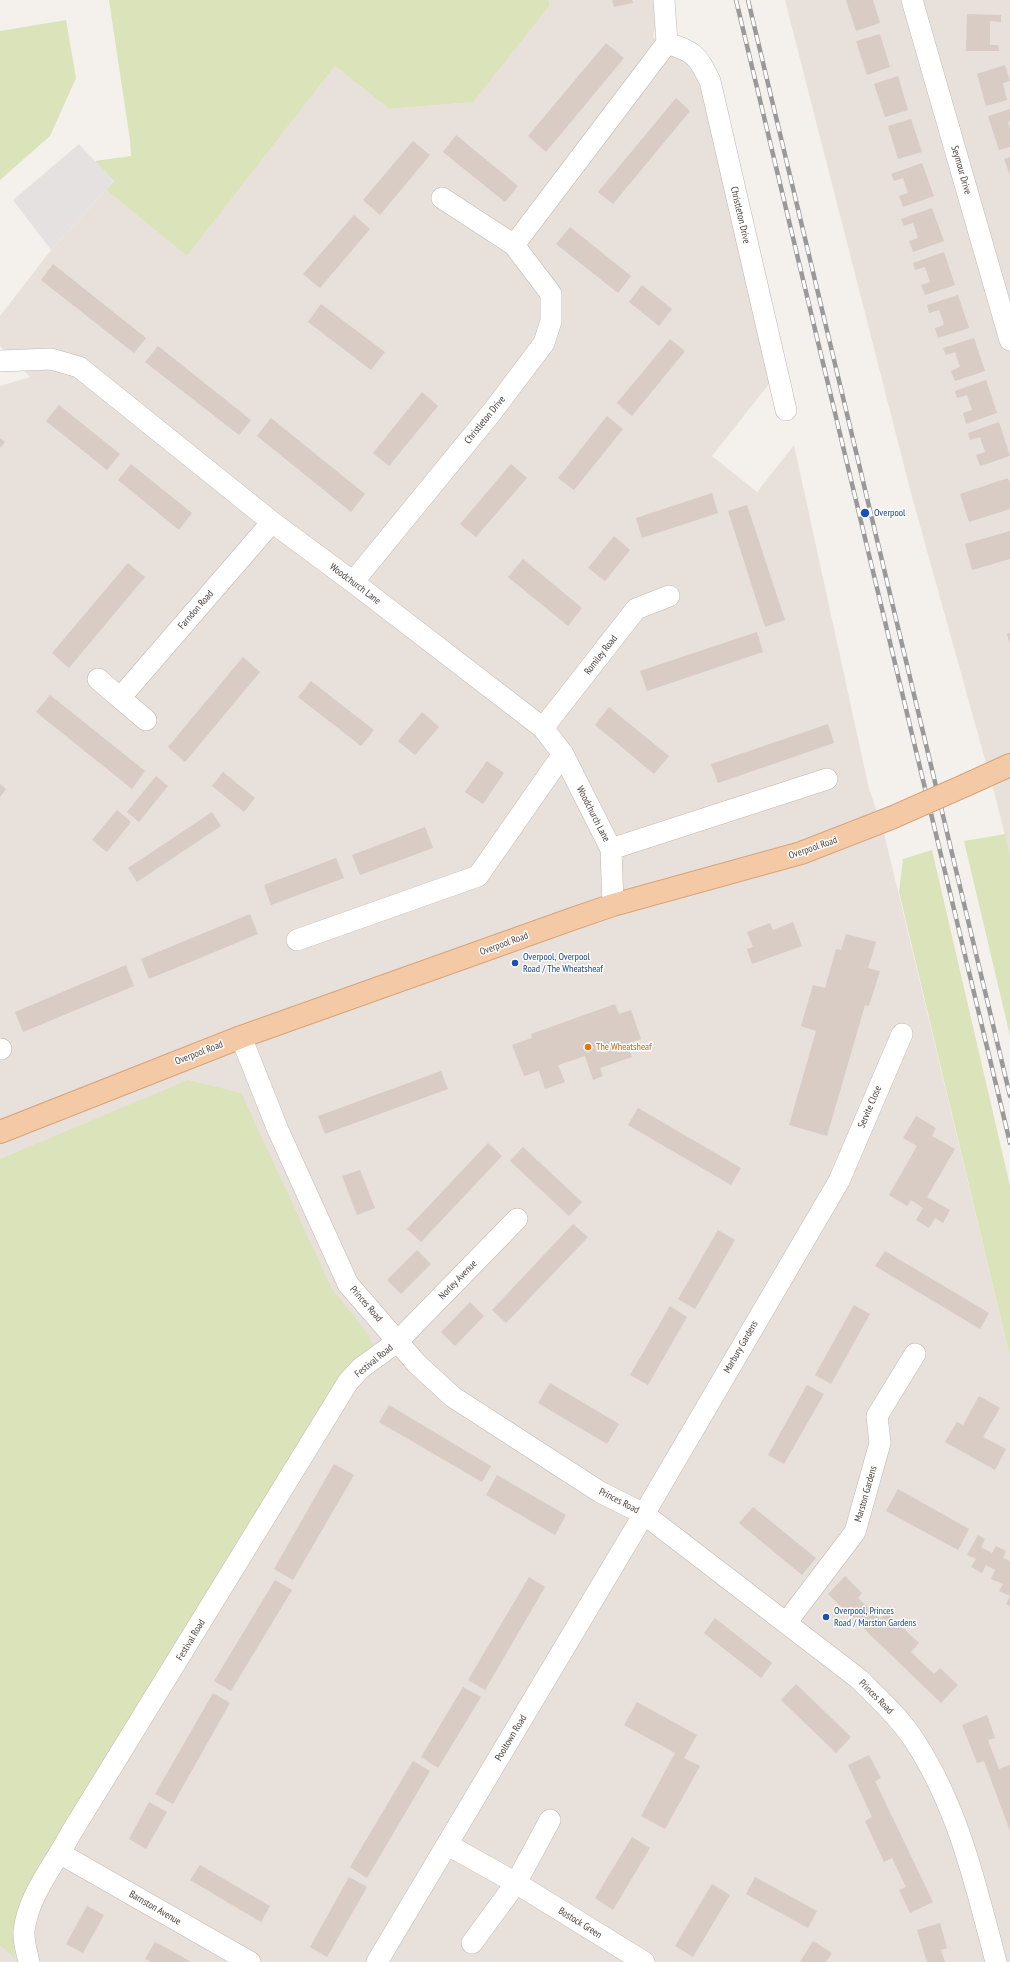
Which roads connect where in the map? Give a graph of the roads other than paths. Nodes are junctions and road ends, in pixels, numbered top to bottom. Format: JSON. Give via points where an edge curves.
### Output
{"nodes":[{"id":1,"x":664,"y":0,"type":"edge"},
{"id":2,"x":912,"y":0,"type":"edge"},
{"id":3,"x":667,"y":43,"type":"junction"},
{"id":4,"x":442,"y":198,"type":"dead end"},
{"id":5,"x":514,"y":246,"type":"junction"},
{"id":6,"x":1010,"y":340,"type":"edge"},
{"id":7,"x":0,"y":361,"type":"edge"},
{"id":8,"x":786,"y":410,"type":"dead end"},
{"id":9,"x":272,"y":522,"type":"junction"},
{"id":10,"x":353,"y":582,"type":"junction"},
{"id":11,"x":669,"y":596,"type":"dead end"},
{"id":12,"x":98,"y":679,"type":"dead end"},
{"id":13,"x":120,"y":698,"type":"junction"},
{"id":14,"x":146,"y":720,"type":"dead end"},
{"id":15,"x":543,"y":728,"type":"junction"},
{"id":16,"x":562,"y":754,"type":"junction"},
{"id":17,"x":1010,"y":765,"type":"edge"},
{"id":18,"x":827,"y":779,"type":"dead end"},
{"id":19,"x":611,"y":849,"type":"junction"},
{"id":20,"x":613,"y":905,"type":"junction"},
{"id":21,"x":298,"y":940,"type":"dead end"},
{"id":22,"x":902,"y":1034,"type":"dead end"},
{"id":23,"x":241,"y":1037,"type":"junction"},
{"id":24,"x":0,"y":1132,"type":"edge"},
{"id":25,"x":838,"y":1181,"type":"joint"},
{"id":26,"x":517,"y":1219,"type":"dead end"},
{"id":27,"x":398,"y":1341,"type":"junction"},
{"id":28,"x":915,"y":1354,"type":"dead end"},
{"id":29,"x":644,"y":1514,"type":"junction"},
{"id":30,"x":786,"y":1622,"type":"junction"},
{"id":31,"x":550,"y":1820,"type":"dead end"},
{"id":32,"x":448,"y":1845,"type":"junction"},
{"id":33,"x":60,"y":1854,"type":"junction"},
{"id":34,"x":516,"y":1883,"type":"junction"},
{"id":35,"x":472,"y":1943,"type":"dead end"},
{"id":36,"x":29,"y":1962,"type":"edge"},
{"id":37,"x":250,"y":1962,"type":"edge"},
{"id":38,"x":377,"y":1962,"type":"edge"},
{"id":39,"x":644,"y":1962,"type":"edge"},
{"id":40,"x":996,"y":1962,"type":"edge"}],
"edges":[{"from":1,"to":3,"type":"street"},
{"from":2,"to":6,"type":"street","name":"Seymour Drive"},
{"from":3,"to":5,"type":"street"},
{"from":3,"to":8,"type":"street","name":"Christleton Drive","via":[[691,51],[703,66],[710,81]]},
{"from":4,"to":5,"type":"street","name":"Christleton Drive"},
{"from":5,"to":10,"type":"street","name":"Christleton Drive","via":[[551,294],[552,321],[544,343],[492,412]]},
{"from":7,"to":9,"type":"street","name":"Woodchurch Lane","via":[[52,359],[79,367]]},
{"from":9,"to":10,"type":"street","name":"Woodchurch Lane"},
{"from":9,"to":13,"type":"street","name":"Farndon Road"},
{"from":10,"to":15,"type":"street","name":"Woodchurch Lane"},
{"from":11,"to":15,"type":"street","name":"Romiley Road","via":[[636,609]]},
{"from":12,"to":13,"type":"street"},
{"from":13,"to":14,"type":"street"},
{"from":15,"to":16,"type":"street","name":"Woodchurch Lane"},
{"from":16,"to":19,"type":"street","name":"Woodchurch Lane"},
{"from":16,"to":21,"type":"street","via":[[478,876]]},
{"from":17,"to":20,"type":"main road","name":"Overpool Road","bridge":true,"via":[[891,818],[801,853]]},
{"from":18,"to":19,"type":"street"},
{"from":19,"to":20,"type":"street","name":"Woodchurch Lane"},
{"from":20,"to":23,"type":"main road","name":"Overpool Road"},
{"from":22,"to":25,"type":"street","name":"Servite Close"},
{"from":23,"to":24,"type":"main road","name":"Overpool Road"},
{"from":23,"to":27,"type":"street","name":"Princes Road","via":[[278,1130],[348,1284]]},
{"from":25,"to":29,"type":"street","name":"Marbury Gardens"},
{"from":26,"to":27,"type":"street","name":"Norley Avenue"},
{"from":27,"to":29,"type":"street","name":"Princes Road","via":[[417,1364],[453,1397],[600,1492]]},
{"from":27,"to":33,"type":"street","name":"Festival Road","via":[[361,1368],[348,1382]]},
{"from":28,"to":30,"type":"street","name":"Marston Gardens","via":[[877,1416],[880,1443],[855,1532]]},
{"from":29,"to":30,"type":"street","name":"Princes Road"},
{"from":29,"to":32,"type":"street","name":"Pooltown Road"},
{"from":30,"to":40,"type":"street","name":"Princes Road","via":[[859,1679],[891,1711],[916,1742],[944,1790],[963,1840]]},
{"from":31,"to":34,"type":"street"},
{"from":32,"to":34,"type":"street","name":"Bostock Green"},
{"from":32,"to":38,"type":"street","name":"Pooltown Road"},
{"from":33,"to":36,"type":"street","name":"Festival Road","via":[[33,1898],[24,1932]]},
{"from":33,"to":37,"type":"street","name":"Barnston Avenue"},
{"from":34,"to":35,"type":"street"},
{"from":34,"to":39,"type":"street","name":"Bostock Green"}]}
